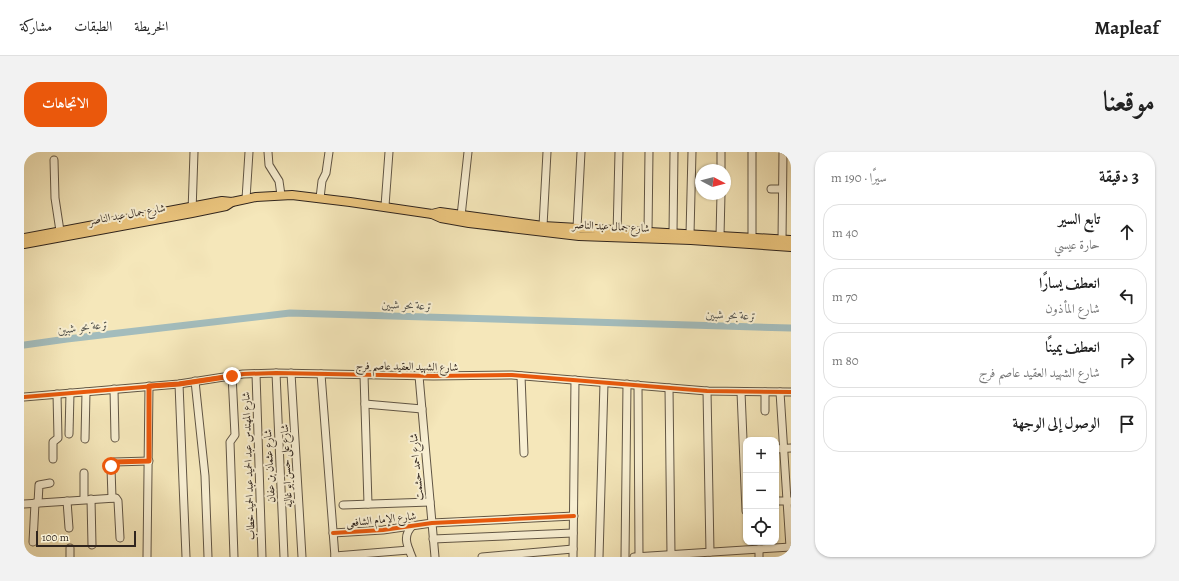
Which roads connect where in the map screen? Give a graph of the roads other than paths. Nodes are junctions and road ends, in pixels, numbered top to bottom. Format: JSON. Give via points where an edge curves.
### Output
{"nodes":[{"id":1,"x":194,"y":152,"type":"edge"},
{"id":2,"x":249,"y":152,"type":"edge"},
{"id":3,"x":268,"y":152,"type":"edge"},
{"id":4,"x":329,"y":152,"type":"edge"},
{"id":5,"x":390,"y":152,"type":"edge"},
{"id":6,"x":468,"y":152,"type":"edge"},
{"id":7,"x":547,"y":152,"type":"edge"},
{"id":8,"x":580,"y":152,"type":"edge"},
{"id":9,"x":619,"y":152,"type":"edge"},
{"id":10,"x":649,"y":152,"type":"edge"},
{"id":11,"x":674,"y":152,"type":"edge"},
{"id":12,"x":692,"y":152,"type":"edge"},
{"id":13,"x":721,"y":152,"type":"edge"},
{"id":14,"x":752,"y":152,"type":"edge"},
{"id":15,"x":783,"y":152,"type":"edge"},
{"id":16,"x":54,"y":160,"type":"dead end"},
{"id":17,"x":721,"y":164,"type":"edge"},
{"id":18,"x":771,"y":189,"type":"dead end"},
{"id":19,"x":782,"y":189,"type":"junction"},
{"id":20,"x":281,"y":195,"type":"junction"},
{"id":21,"x":320,"y":198,"type":"junction"},
{"id":22,"x":246,"y":199,"type":"junction"},
{"id":23,"x":721,"y":200,"type":"edge"},
{"id":24,"x":385,"y":206,"type":"junction"},
{"id":25,"x":192,"y":210,"type":"junction"},
{"id":26,"x":432,"y":214,"type":"junction"},
{"id":27,"x":461,"y":216,"type":"junction"},
{"id":28,"x":543,"y":226,"type":"junction"},
{"id":29,"x":577,"y":228,"type":"junction"},
{"id":30,"x":60,"y":231,"type":"junction"},
{"id":31,"x":648,"y":232,"type":"junction"},
{"id":32,"x":672,"y":233,"type":"junction"},
{"id":33,"x":617,"y":234,"type":"junction"},
{"id":34,"x":690,"y":234,"type":"junction"},
{"id":35,"x":720,"y":236,"type":"junction"},
{"id":36,"x":24,"y":238,"type":"edge"},
{"id":37,"x":752,"y":238,"type":"junction"},
{"id":38,"x":782,"y":240,"type":"junction"},
{"id":39,"x":791,"y":240,"type":"edge"},
{"id":40,"x":24,"y":244,"type":"edge"},
{"id":41,"x":791,"y":247,"type":"edge"},
{"id":42,"x":276,"y":373,"type":"junction"},
{"id":43,"x":291,"y":373,"type":"junction"},
{"id":44,"x":256,"y":374,"type":"junction"},
{"id":45,"x":321,"y":374,"type":"junction"},
{"id":46,"x":364,"y":375,"type":"junction"},
{"id":47,"x":232,"y":376,"type":"junction"},
{"id":48,"x":419,"y":376,"type":"junction"},
{"id":49,"x":521,"y":376,"type":"junction"},
{"id":50,"x":575,"y":380,"type":"junction"},
{"id":51,"x":195,"y":381,"type":"junction"},
{"id":52,"x":604,"y":383,"type":"junction"},
{"id":53,"x":179,"y":384,"type":"junction"},
{"id":54,"x":627,"y":384,"type":"junction"},
{"id":55,"x":638,"y":385,"type":"junction"},
{"id":56,"x":149,"y":386,"type":"junction"},
{"id":57,"x":669,"y":388,"type":"junction"},
{"id":58,"x":114,"y":389,"type":"junction"},
{"id":59,"x":707,"y":391,"type":"junction"},
{"id":60,"x":86,"y":392,"type":"junction"},
{"id":61,"x":741,"y":392,"type":"junction"},
{"id":62,"x":765,"y":392,"type":"junction"},
{"id":63,"x":780,"y":392,"type":"junction"},
{"id":64,"x":791,"y":392,"type":"edge"},
{"id":65,"x":70,"y":393,"type":"junction"},
{"id":66,"x":57,"y":394,"type":"junction"},
{"id":67,"x":24,"y":397,"type":"edge"},
{"id":68,"x":365,"y":404,"type":"junction"},
{"id":69,"x":422,"y":409,"type":"junction"},
{"id":70,"x":765,"y":411,"type":"dead end"},
{"id":71,"x":69,"y":434,"type":"dead end"},
{"id":72,"x":115,"y":438,"type":"dead end"},
{"id":73,"x":85,"y":439,"type":"dead end"},
{"id":74,"x":784,"y":449,"type":"edge"},
{"id":75,"x":524,"y":453,"type":"dead end"},
{"id":76,"x":53,"y":458,"type":"dead end"},
{"id":77,"x":149,"y":461,"type":"junction"},
{"id":78,"x":84,"y":473,"type":"dead end"},
{"id":79,"x":50,"y":483,"type":"dead end"},
{"id":80,"x":112,"y":498,"type":"junction"},
{"id":81,"x":88,"y":499,"type":"junction"},
{"id":82,"x":67,"y":501,"type":"junction"},
{"id":83,"x":789,"y":501,"type":"edge"},
{"id":84,"x":430,"y":502,"type":"junction"},
{"id":85,"x":36,"y":503,"type":"junction"},
{"id":86,"x":24,"y":504,"type":"edge"},
{"id":87,"x":368,"y":504,"type":"junction"},
{"id":88,"x":343,"y":505,"type":"dead end"},
{"id":89,"x":746,"y":509,"type":"edge"},
{"id":90,"x":574,"y":516,"type":"junction"},
{"id":91,"x":432,"y":522,"type":"junction"},
{"id":92,"x":413,"y":526,"type":"junction"},
{"id":93,"x":69,"y":528,"type":"dead end"},
{"id":94,"x":333,"y":533,"type":"junction"},
{"id":95,"x":574,"y":533,"type":"junction"},
{"id":96,"x":120,"y":538,"type":"dead end"},
{"id":97,"x":433,"y":540,"type":"junction"},
{"id":98,"x":33,"y":542,"type":"dead end"},
{"id":99,"x":92,"y":545,"type":"dead end"},
{"id":100,"x":748,"y":546,"type":"edge"},
{"id":101,"x":790,"y":547,"type":"edge"},
{"id":102,"x":70,"y":548,"type":"dead end"},
{"id":103,"x":573,"y":549,"type":"junction"},
{"id":104,"x":759,"y":549,"type":"junction"},
{"id":105,"x":710,"y":552,"type":"junction"},
{"id":106,"x":410,"y":554,"type":"edge"},
{"id":107,"x":671,"y":554,"type":"junction"},
{"id":108,"x":724,"y":554,"type":"edge"},
{"id":109,"x":70,"y":557,"type":"edge"},
{"id":110,"x":147,"y":557,"type":"edge"},
{"id":111,"x":186,"y":557,"type":"edge"},
{"id":112,"x":208,"y":557,"type":"edge"},
{"id":113,"x":234,"y":557,"type":"edge"},
{"id":114,"x":262,"y":557,"type":"edge"},
{"id":115,"x":284,"y":557,"type":"edge"},
{"id":116,"x":302,"y":557,"type":"edge"},
{"id":117,"x":335,"y":557,"type":"edge"},
{"id":118,"x":435,"y":557,"type":"edge"},
{"id":119,"x":482,"y":557,"type":"edge"},
{"id":120,"x":573,"y":557,"type":"edge"},
{"id":121,"x":599,"y":557,"type":"edge"},
{"id":122,"x":625,"y":557,"type":"edge"},
{"id":123,"x":637,"y":557,"type":"edge"},
{"id":124,"x":759,"y":557,"type":"edge"}],
"edges":[{"from":1,"to":25,"type":"street"},
{"from":2,"to":22,"type":"street"},
{"from":3,"to":20,"type":"street","via":[[269,165],[279,181]]},
{"from":4,"to":21,"type":"street"},
{"from":5,"to":24,"type":"street"},
{"from":6,"to":27,"type":"street"},
{"from":7,"to":28,"type":"street"},
{"from":8,"to":29,"type":"street"},
{"from":9,"to":33,"type":"street"},
{"from":10,"to":31,"type":"street"},
{"from":11,"to":32,"type":"street"},
{"from":12,"to":34,"type":"street"},
{"from":13,"to":17,"type":"street"},
{"from":14,"to":37,"type":"street"},
{"from":15,"to":19,"type":"street"},
{"from":16,"to":30,"type":"street","via":[[55,198]]},
{"from":18,"to":19,"type":"street"},
{"from":19,"to":38,"type":"street"},
{"from":20,"to":21,"type":"main road","name":"شارع جمال عبد الناصر"},
{"from":20,"to":22,"type":"main road","name":"شارع جمال عبد الناصر"},
{"from":21,"to":24,"type":"main road","name":"شارع جمال عبد الناصر"},
{"from":22,"to":25,"type":"main road","name":"شارع جمال عبد الناصر","via":[[225,201]]},
{"from":23,"to":35,"type":"street"},
{"from":24,"to":26,"type":"main road","name":"شارع جمال عبد الناصر"},
{"from":25,"to":30,"type":"main road","name":"شارع جمال عبد الناصر"},
{"from":25,"to":40,"type":"main road","name":"شارع جمال عبد الناصر"},
{"from":26,"to":27,"type":"main road","name":"شارع جمال عبد الناصر","via":[[440,212]]},
{"from":26,"to":33,"type":"main road","name":"شارع جمال عبد الناصر","via":[[441,218],[502,228],[579,236]]},
{"from":27,"to":28,"type":"main road","name":"شارع جمال عبد الناصر"},
{"from":28,"to":29,"type":"main road","name":"شارع جمال عبد الناصر"},
{"from":29,"to":33,"type":"main road","name":"شارع جمال عبد الناصر"},
{"from":30,"to":36,"type":"main road","name":"شارع جمال عبد الناصر"},
{"from":31,"to":32,"type":"main road","name":"شارع جمال عبد الناصر"},
{"from":31,"to":33,"type":"main road","name":"شارع جمال عبد الناصر"},
{"from":32,"to":34,"type":"main road","name":"شارع جمال عبد الناصر"},
{"from":33,"to":41,"type":"main road","name":"شارع جمال عبد الناصر"},
{"from":34,"to":35,"type":"main road","name":"شارع جمال عبد الناصر"},
{"from":35,"to":37,"type":"main road","name":"شارع جمال عبد الناصر"},
{"from":37,"to":38,"type":"main road","name":"شارع جمال عبد الناصر"},
{"from":38,"to":39,"type":"main road","name":"شارع جمال عبد الناصر"},
{"from":42,"to":43,"type":"street","name":"شارع الشهيد العقيد عاصم فرج"},
{"from":42,"to":44,"type":"street","name":"شارع الشهيد العقيد عاصم فرج"},
{"from":42,"to":115,"type":"street","name":"شارع عثمان بن عفان"},
{"from":43,"to":45,"type":"street","name":"شارع الشهيد العقيد عاصم فرج"},
{"from":43,"to":116,"type":"street","name":"شارع على حسن ابو غاليه"},
{"from":44,"to":47,"type":"street","name":"شارع الشهيد العقيد عاصم فرج"},
{"from":44,"to":114,"type":"street","name":"شارع المهندس عبد الحميد عبد الحميد خطاب"},
{"from":45,"to":46,"type":"street","name":"شارع الشهيد العقيد عاصم فرج"},
{"from":45,"to":94,"type":"street"},
{"from":46,"to":48,"type":"street","name":"شارع الشهيد العقيد عاصم فرج"},
{"from":46,"to":68,"type":"street"},
{"from":47,"to":51,"type":"street","name":"شارع الشهيد العقيد عاصم فرج"},
{"from":47,"to":113,"type":"street","via":[[235,435],[230,442]]},
{"from":48,"to":49,"type":"street","name":"شارع الشهيد العقيد عاصم فرج"},
{"from":48,"to":69,"type":"street","name":"شارع احمد حشمت"},
{"from":49,"to":50,"type":"street","name":"شارع الشهيد العقيد عاصم فرج"},
{"from":49,"to":75,"type":"street"},
{"from":50,"to":52,"type":"street","name":"شارع الشهيد العقيد عاصم فرج"},
{"from":50,"to":90,"type":"street"},
{"from":51,"to":53,"type":"street","name":"شارع الشهيد العقيد عاصم فرج"},
{"from":51,"to":112,"type":"street","via":[[205,476]]},
{"from":52,"to":54,"type":"street","name":"شارع الشهيد العقيد عاصم فرج"},
{"from":52,"to":121,"type":"street"},
{"from":53,"to":56,"type":"street","name":"شارع الشهيد العقيد عاصم فرج"},
{"from":53,"to":111,"type":"street"},
{"from":54,"to":55,"type":"street","name":"شارع الشهيد العقيد عاصم فرج"},
{"from":54,"to":122,"type":"street"},
{"from":55,"to":57,"type":"street","name":"شارع الشهيد العقيد عاصم فرج"},
{"from":55,"to":123,"type":"street"},
{"from":56,"to":58,"type":"street","name":"شارع الشهيد العقيد عاصم فرج"},
{"from":56,"to":77,"type":"street"},
{"from":57,"to":59,"type":"street","name":"شارع الشهيد العقيد عاصم فرج"},
{"from":57,"to":107,"type":"street"},
{"from":58,"to":60,"type":"street","name":"شارع الشهيد العقيد عاصم فرج"},
{"from":58,"to":72,"type":"street"},
{"from":59,"to":61,"type":"street","name":"شارع الشهيد العقيد عاصم فرج"},
{"from":59,"to":105,"type":"street"},
{"from":60,"to":65,"type":"street","name":"شارع الشهيد العقيد عاصم فرج"},
{"from":60,"to":73,"type":"street"},
{"from":61,"to":62,"type":"street","name":"شارع الشهيد العقيد عاصم فرج"},
{"from":61,"to":89,"type":"street"},
{"from":62,"to":63,"type":"street","name":"شارع الشهيد العقيد عاصم فرج"},
{"from":62,"to":70,"type":"street"},
{"from":63,"to":64,"type":"street","name":"شارع الشهيد العقيد عاصم فرج"},
{"from":63,"to":74,"type":"street"},
{"from":65,"to":66,"type":"street","name":"شارع الشهيد العقيد عاصم فرج"},
{"from":65,"to":71,"type":"street"},
{"from":66,"to":67,"type":"street","name":"شارع الشهيد العقيد عاصم فرج"},
{"from":66,"to":76,"type":"street","via":[[58,438],[53,442]]},
{"from":68,"to":69,"type":"street"},
{"from":68,"to":87,"type":"street"},
{"from":69,"to":84,"type":"street","name":"شارع احمد حشمت"},
{"from":74,"to":83,"type":"street"},
{"from":77,"to":80,"type":"street","via":[[113,463]]},
{"from":77,"to":110,"type":"street"},
{"from":78,"to":81,"type":"street"},
{"from":79,"to":85,"type":"street","via":[[39,485]]},
{"from":80,"to":81,"type":"street"},
{"from":80,"to":96,"type":"street","via":[[118,499]]},
{"from":81,"to":82,"type":"street"},
{"from":81,"to":99,"type":"street"},
{"from":82,"to":85,"type":"street"},
{"from":82,"to":93,"type":"street"},
{"from":83,"to":101,"type":"street"},
{"from":84,"to":87,"type":"street"},
{"from":84,"to":91,"type":"street","name":"شارع احمد حشمت"},
{"from":85,"to":86,"type":"street"},
{"from":85,"to":98,"type":"street"},
{"from":87,"to":88,"type":"street"},
{"from":90,"to":91,"type":"street","name":"شارع الإمام الشافعى"},
{"from":90,"to":95,"type":"street"},
{"from":91,"to":92,"type":"street","name":"شارع الإمام الشافعى"},
{"from":91,"to":97,"type":"street","name":"شارع احمد حشمت"},
{"from":92,"to":94,"type":"street","name":"شارع الإمام الشافعى"},
{"from":92,"to":106,"type":"street","via":[[406,537]]},
{"from":94,"to":117,"type":"street"},
{"from":95,"to":97,"type":"street"},
{"from":95,"to":103,"type":"street"},
{"from":97,"to":118,"type":"street","name":"شارع احمد حشمت"},
{"from":100,"to":104,"type":"street"},
{"from":100,"to":108,"type":"street"},
{"from":101,"to":104,"type":"street"},
{"from":102,"to":109,"type":"street"},
{"from":103,"to":119,"type":"street"},
{"from":103,"to":120,"type":"street"},
{"from":104,"to":124,"type":"street"},
{"from":105,"to":107,"type":"street"},
{"from":105,"to":108,"type":"street"},
{"from":106,"to":117,"type":"street"},
{"from":107,"to":123,"type":"street"}]}
